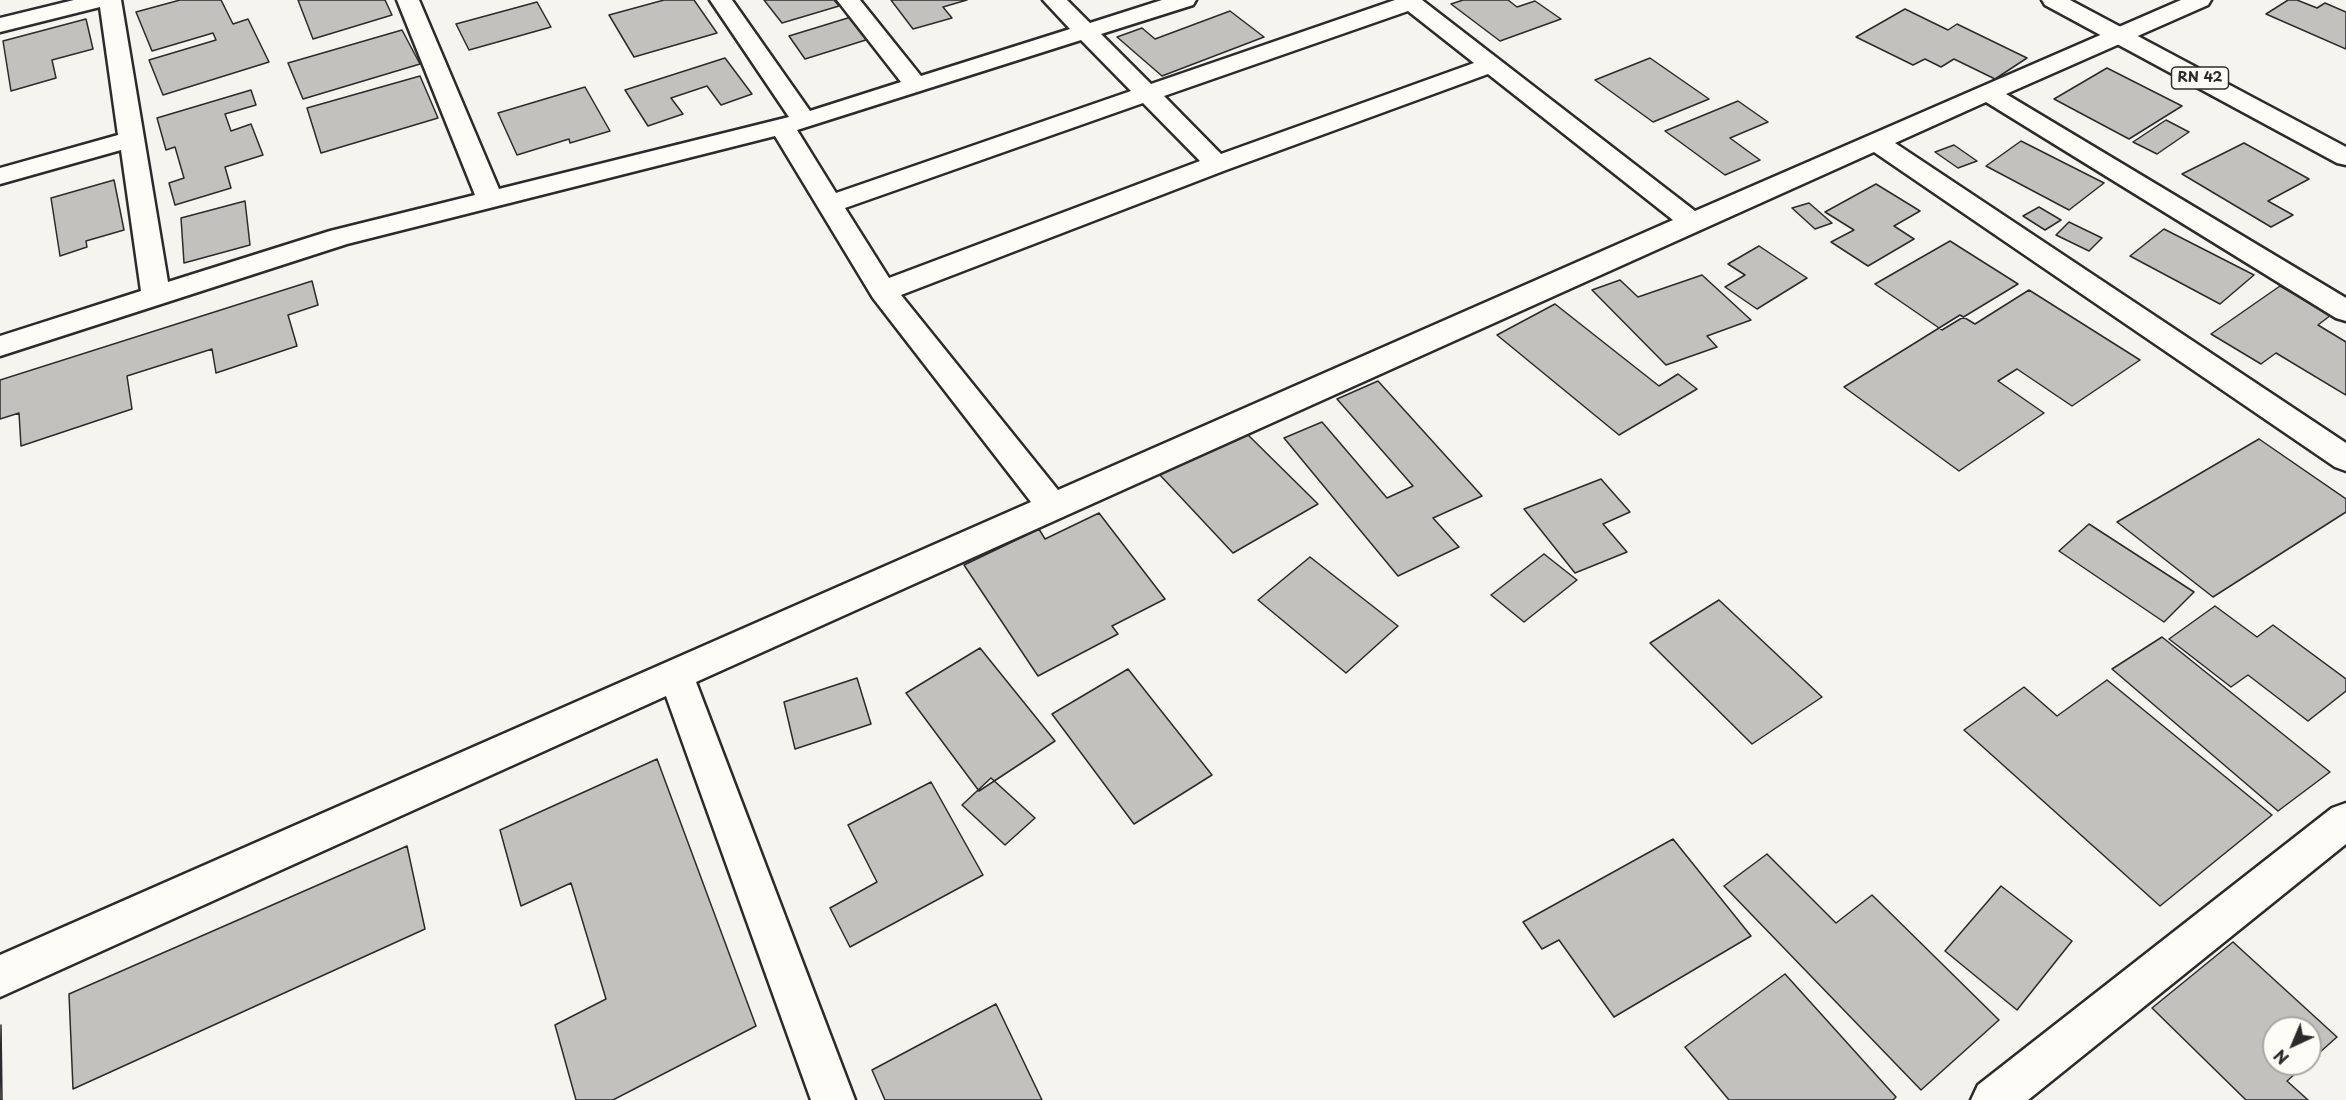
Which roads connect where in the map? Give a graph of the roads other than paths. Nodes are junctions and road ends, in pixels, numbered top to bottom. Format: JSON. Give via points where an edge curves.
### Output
{"nodes":[{"id":1,"x":100,"y":0,"type":"edge"},
{"id":2,"x":110,"y":0,"type":"edge"},
{"id":3,"x":408,"y":0,"type":"edge"},
{"id":4,"x":721,"y":0,"type":"edge"},
{"id":5,"x":848,"y":0,"type":"edge"},
{"id":6,"x":1054,"y":0,"type":"edge"},
{"id":7,"x":1185,"y":0,"type":"edge"},
{"id":8,"x":2053,"y":0,"type":"edge"},
{"id":9,"x":2200,"y":0,"type":"edge"},
{"id":10,"x":1409,"y":1,"type":"edge"},
{"id":11,"x":0,"y":25,"type":"edge"},
{"id":12,"x":1085,"y":32,"type":"junction"},
{"id":13,"x":2118,"y":35,"type":"junction"},
{"id":14,"x":1491,"y":65,"type":"junction"},
{"id":15,"x":916,"y":86,"type":"junction"},
{"id":16,"x":1146,"y":93,"type":"junction"},
{"id":17,"x":1988,"y":93,"type":"junction"},
{"id":18,"x":793,"y":124,"type":"junction"},
{"id":19,"x":132,"y":139,"type":"junction"},
{"id":20,"x":1876,"y":142,"type":"junction"},
{"id":21,"x":2344,"y":154,"type":"edge"},
{"id":22,"x":1217,"y":164,"type":"junction"},
{"id":23,"x":0,"y":176,"type":"edge"},
{"id":24,"x":490,"y":200,"type":"junction"},
{"id":25,"x":830,"y":204,"type":"junction"},
{"id":26,"x":1692,"y":222,"type":"junction"},
{"id":27,"x":883,"y":291,"type":"junction"},
{"id":28,"x":156,"y":296,"type":"junction"},
{"id":29,"x":2346,"y":311,"type":"edge"},
{"id":30,"x":0,"y":346,"type":"edge"},
{"id":31,"x":2346,"y":459,"type":"edge"},
{"id":32,"x":1053,"y":507,"type":"junction"},
{"id":33,"x":676,"y":675,"type":"junction"},
{"id":34,"x":2346,"y":821,"type":"edge"},
{"id":35,"x":0,"y":976,"type":"edge"},
{"id":36,"x":833,"y":1100,"type":"edge"},
{"id":37,"x":1993,"y":1100,"type":"edge"}],
"edges":[{"from":1,"to":11,"type":"street"},
{"from":2,"to":19,"type":"street"},
{"from":3,"to":24,"type":"street"},
{"from":4,"to":18,"type":"street"},
{"from":5,"to":15,"type":"street"},
{"from":6,"to":12,"type":"street"},
{"from":7,"to":12,"type":"street"},
{"from":8,"to":13,"type":"street","number":"RN 42"},
{"from":9,"to":13,"type":"street"},
{"from":10,"to":14,"type":"street"},
{"from":10,"to":16,"type":"street"},
{"from":12,"to":15,"type":"street"},
{"from":12,"to":16,"type":"street"},
{"from":13,"to":17,"type":"street"},
{"from":13,"to":21,"type":"street","number":"RN 42"},
{"from":14,"to":22,"type":"street"},
{"from":14,"to":26,"type":"street"},
{"from":15,"to":18,"type":"street"},
{"from":16,"to":22,"type":"street"},
{"from":16,"to":25,"type":"street"},
{"from":17,"to":20,"type":"street"},
{"from":17,"to":29,"type":"street"},
{"from":18,"to":24,"type":"street"},
{"from":18,"to":25,"type":"street"},
{"from":19,"to":23,"type":"street"},
{"from":19,"to":28,"type":"street"},
{"from":20,"to":26,"type":"street"},
{"from":20,"to":31,"type":"street"},
{"from":22,"to":27,"type":"street"},
{"from":24,"to":28,"type":"street","via":[[340,237]]},
{"from":25,"to":27,"type":"street"},
{"from":26,"to":32,"type":"street"},
{"from":27,"to":32,"type":"street"},
{"from":28,"to":30,"type":"street"},
{"from":32,"to":33,"type":"street"},
{"from":33,"to":35,"type":"street"},
{"from":33,"to":36,"type":"street"},
{"from":34,"to":37,"type":"street"}]}
